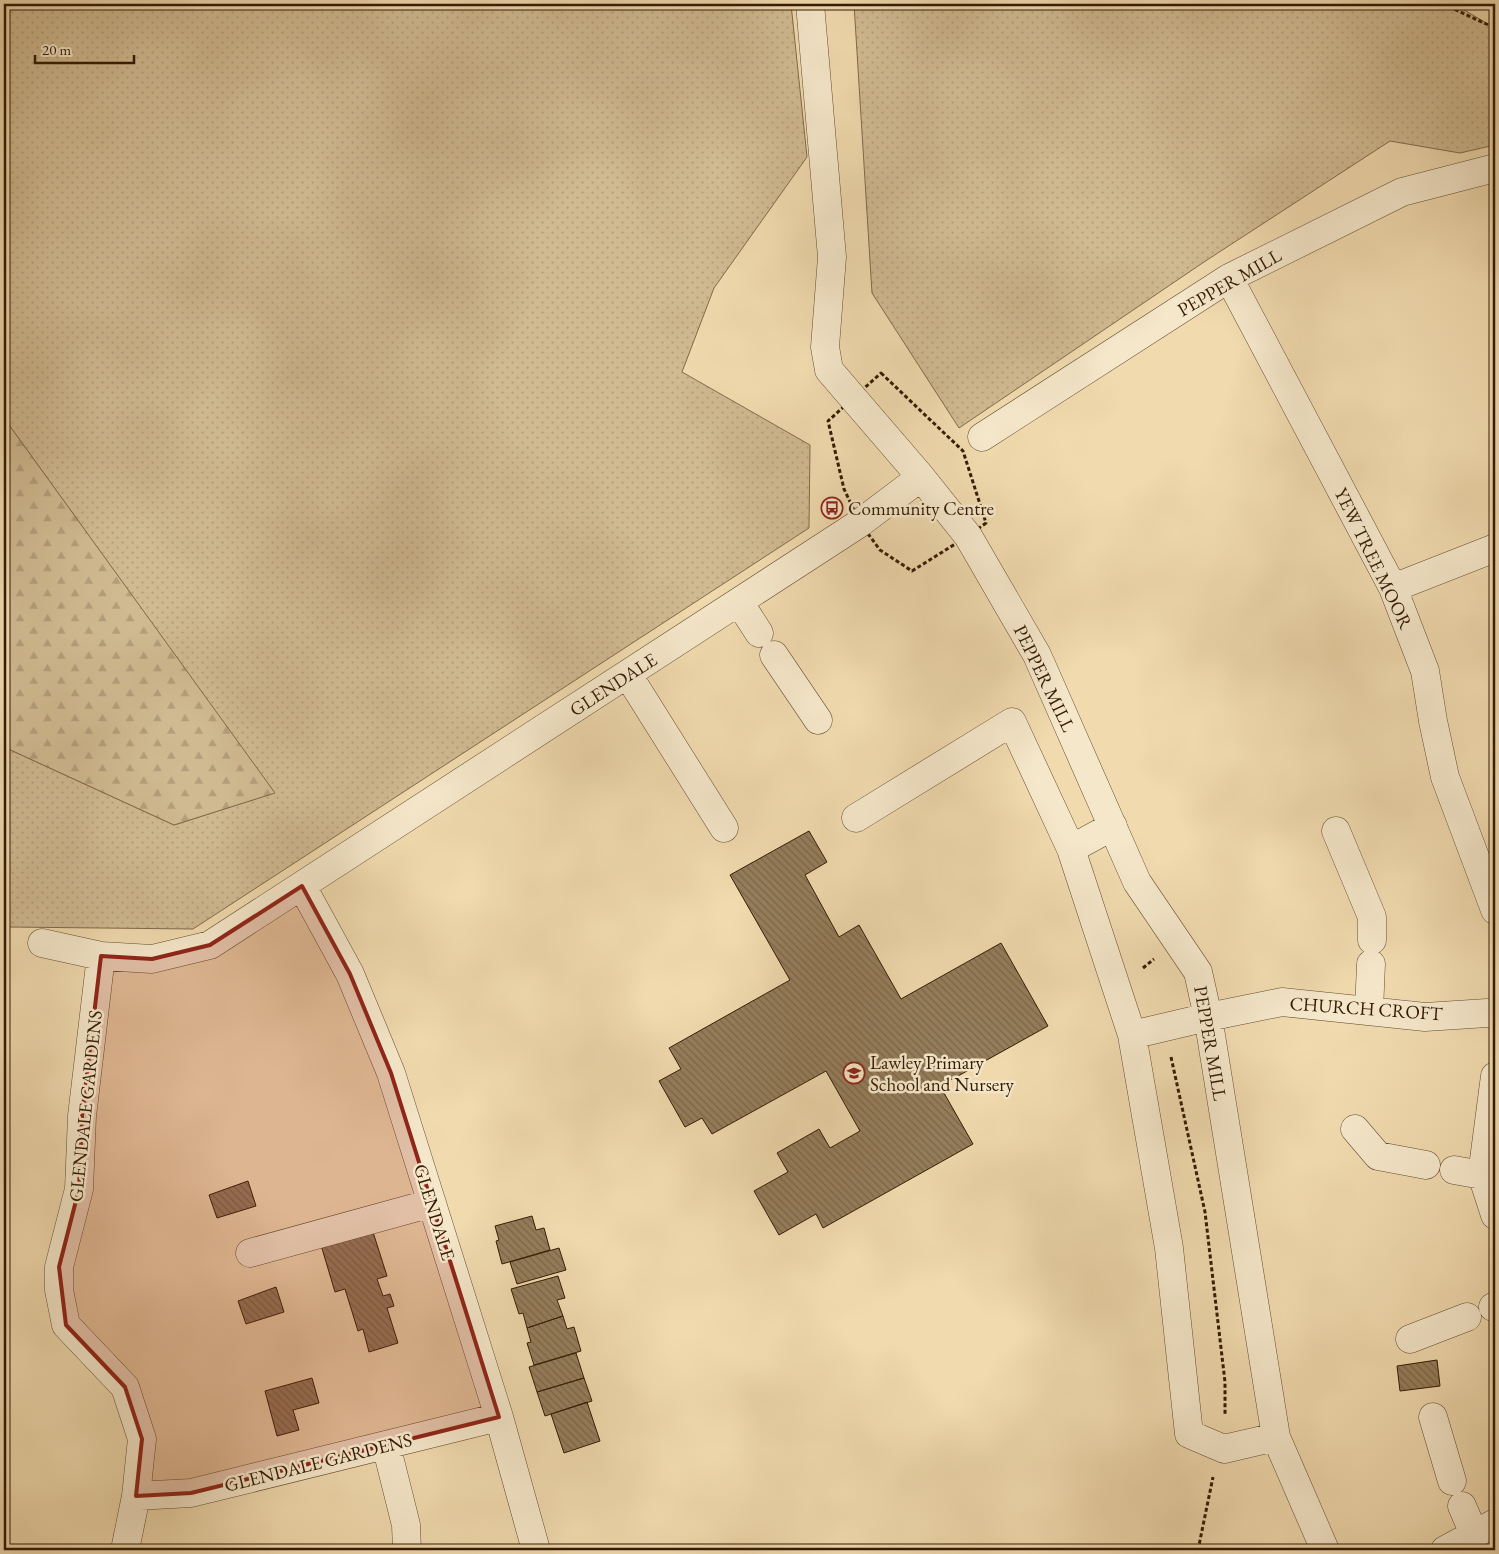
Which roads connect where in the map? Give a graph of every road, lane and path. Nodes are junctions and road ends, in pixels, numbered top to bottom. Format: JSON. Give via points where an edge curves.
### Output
{"nodes":[{"id":1,"x":810,"y":4,"type":"edge"},
{"id":2,"x":1442,"y":4,"type":"edge"},
{"id":3,"x":1495,"y":28,"type":"edge"},
{"id":4,"x":1495,"y":168,"type":"edge"},
{"id":5,"x":1229,"y":278,"type":"junction"},
{"id":6,"x":852,"y":398,"type":"junction"},
{"id":7,"x":982,"y":437,"type":"dead end"},
{"id":8,"x":921,"y":477,"type":"junction"},
{"id":9,"x":968,"y":536,"type":"junction"},
{"id":10,"x":1495,"y":548,"type":"edge"},
{"id":11,"x":1393,"y":588,"type":"junction"},
{"id":12,"x":738,"y":602,"type":"junction"},
{"id":13,"x":759,"y":633,"type":"dead end"},
{"id":14,"x":774,"y":655,"type":"dead end"},
{"id":15,"x":628,"y":675,"type":"junction"},
{"id":16,"x":818,"y":720,"type":"dead end"},
{"id":17,"x":856,"y":818,"type":"dead end"},
{"id":18,"x":1113,"y":826,"type":"junction"},
{"id":19,"x":724,"y":828,"type":"dead end"},
{"id":20,"x":1336,"y":831,"type":"dead end"},
{"id":21,"x":1071,"y":849,"type":"junction"},
{"id":22,"x":302,"y":886,"type":"junction"},
{"id":23,"x":1495,"y":910,"type":"edge"},
{"id":24,"x":42,"y":943,"type":"dead end"},
{"id":25,"x":101,"y":956,"type":"junction"},
{"id":26,"x":1369,"y":1011,"type":"junction"},
{"id":27,"x":1495,"y":1015,"type":"edge"},
{"id":28,"x":1208,"y":1017,"type":"junction"},
{"id":29,"x":1132,"y":1036,"type":"junction"},
{"id":30,"x":1495,"y":1076,"type":"edge"},
{"id":31,"x":1355,"y":1129,"type":"dead end"},
{"id":32,"x":1426,"y":1165,"type":"dead end"},
{"id":33,"x":1454,"y":1170,"type":"dead end"},
{"id":34,"x":1482,"y":1175,"type":"junction"},
{"id":35,"x":432,"y":1203,"type":"junction"},
{"id":36,"x":1495,"y":1215,"type":"edge"},
{"id":37,"x":250,"y":1253,"type":"dead end"},
{"id":38,"x":1467,"y":1317,"type":"dead end"},
{"id":39,"x":1410,"y":1339,"type":"dead end"},
{"id":40,"x":499,"y":1417,"type":"junction"},
{"id":41,"x":1433,"y":1417,"type":"dead end"},
{"id":42,"x":1276,"y":1437,"type":"junction"},
{"id":43,"x":386,"y":1445,"type":"junction"},
{"id":44,"x":1224,"y":1449,"type":"junction"},
{"id":45,"x":136,"y":1496,"type":"junction"},
{"id":46,"x":1485,"y":1529,"type":"edge"},
{"id":47,"x":125,"y":1550,"type":"edge"},
{"id":48,"x":407,"y":1550,"type":"edge"},
{"id":49,"x":536,"y":1550,"type":"edge"},
{"id":50,"x":1198,"y":1550,"type":"edge"},
{"id":51,"x":1325,"y":1550,"type":"edge"},
{"id":52,"x":1445,"y":1550,"type":"edge"}],
"edges":[{"from":1,"to":6,"type":"street","name":"PEPPER MILL","via":[[832,257],[824,347],[829,370]]},
{"from":2,"to":3,"type":"path"},
{"from":4,"to":5,"type":"street","name":"PEPPER MILL","via":[[1402,192]]},
{"from":5,"to":7,"type":"street","name":"PEPPER MILL"},
{"from":5,"to":11,"type":"street","name":"YEW TREE MOOR"},
{"from":6,"to":8,"type":"street","name":"PEPPER MILL"},
{"from":6,"to":9,"type":"path","via":[[881,373],[963,451],[986,523]]},
{"from":8,"to":9,"type":"street","name":"PEPPER MILL"},
{"from":8,"to":12,"type":"street","name":"GLENDALE","via":[[860,523]]},
{"from":9,"to":18,"type":"street","name":"PEPPER MILL","via":[[1037,655]]},
{"from":10,"to":11,"type":"street"},
{"from":11,"to":23,"type":"street","name":"YEW TREE MOOR","via":[[1425,671],[1445,777]]},
{"from":12,"to":13,"type":"street"},
{"from":12,"to":15,"type":"street","name":"GLENDALE"},
{"from":14,"to":16,"type":"street"},
{"from":15,"to":19,"type":"street"},
{"from":15,"to":22,"type":"street","name":"GLENDALE"},
{"from":17,"to":21,"type":"street","via":[[1012,722]]},
{"from":18,"to":21,"type":"street"},
{"from":18,"to":28,"type":"street","name":"PEPPER MILL","via":[[1137,882],[1198,972]]},
{"from":20,"to":26,"type":"street","via":[[1372,917]]},
{"from":21,"to":29,"type":"street"},
{"from":22,"to":25,"type":"street","name":"GLENDALE","via":[[210,945],[152,959]]},
{"from":22,"to":35,"type":"street","name":"GLENDALE","via":[[350,974],[391,1073]]},
{"from":24,"to":25,"type":"street","name":"GLENDALE"},
{"from":25,"to":45,"type":"street","name":"GLENDALE GARDENS","via":[[82,1116],[79,1189],[59,1267],[59,1290],[66,1325],[125,1388],[142,1439]]},
{"from":26,"to":27,"type":"street","name":"CHURCH CROFT","via":[[1425,1017]]},
{"from":26,"to":28,"type":"street","name":"CHURCH CROFT","via":[[1282,1002]]},
{"from":28,"to":29,"type":"street","name":"CHURCH CROFT"},
{"from":28,"to":42,"type":"street","name":"PEPPER MILL"},
{"from":29,"to":44,"type":"street","via":[[1170,1248],[1189,1434]]},
{"from":30,"to":34,"type":"street"},
{"from":31,"to":32,"type":"street","via":[[1378,1156]]},
{"from":33,"to":34,"type":"street"},
{"from":34,"to":36,"type":"street"},
{"from":35,"to":37,"type":"street"},
{"from":35,"to":40,"type":"street","name":"GLENDALE"},
{"from":38,"to":39,"type":"street"},
{"from":40,"to":43,"type":"street","name":"GLENDALE GARDENS"},
{"from":40,"to":49,"type":"street","name":"GLENDALE"},
{"from":41,"to":46,"type":"street","via":[[1457,1494]]},
{"from":42,"to":44,"type":"street"},
{"from":42,"to":51,"type":"street","name":"PEPPER MILL"},
{"from":43,"to":45,"type":"street","name":"GLENDALE GARDENS","via":[[191,1493]]},
{"from":43,"to":48,"type":"street","via":[[406,1524]]},
{"from":44,"to":50,"type":"path","via":[[1212,1479]]},
{"from":45,"to":47,"type":"street","name":"GLENDALE GARDENS"},
{"from":46,"to":52,"type":"street"}]}
